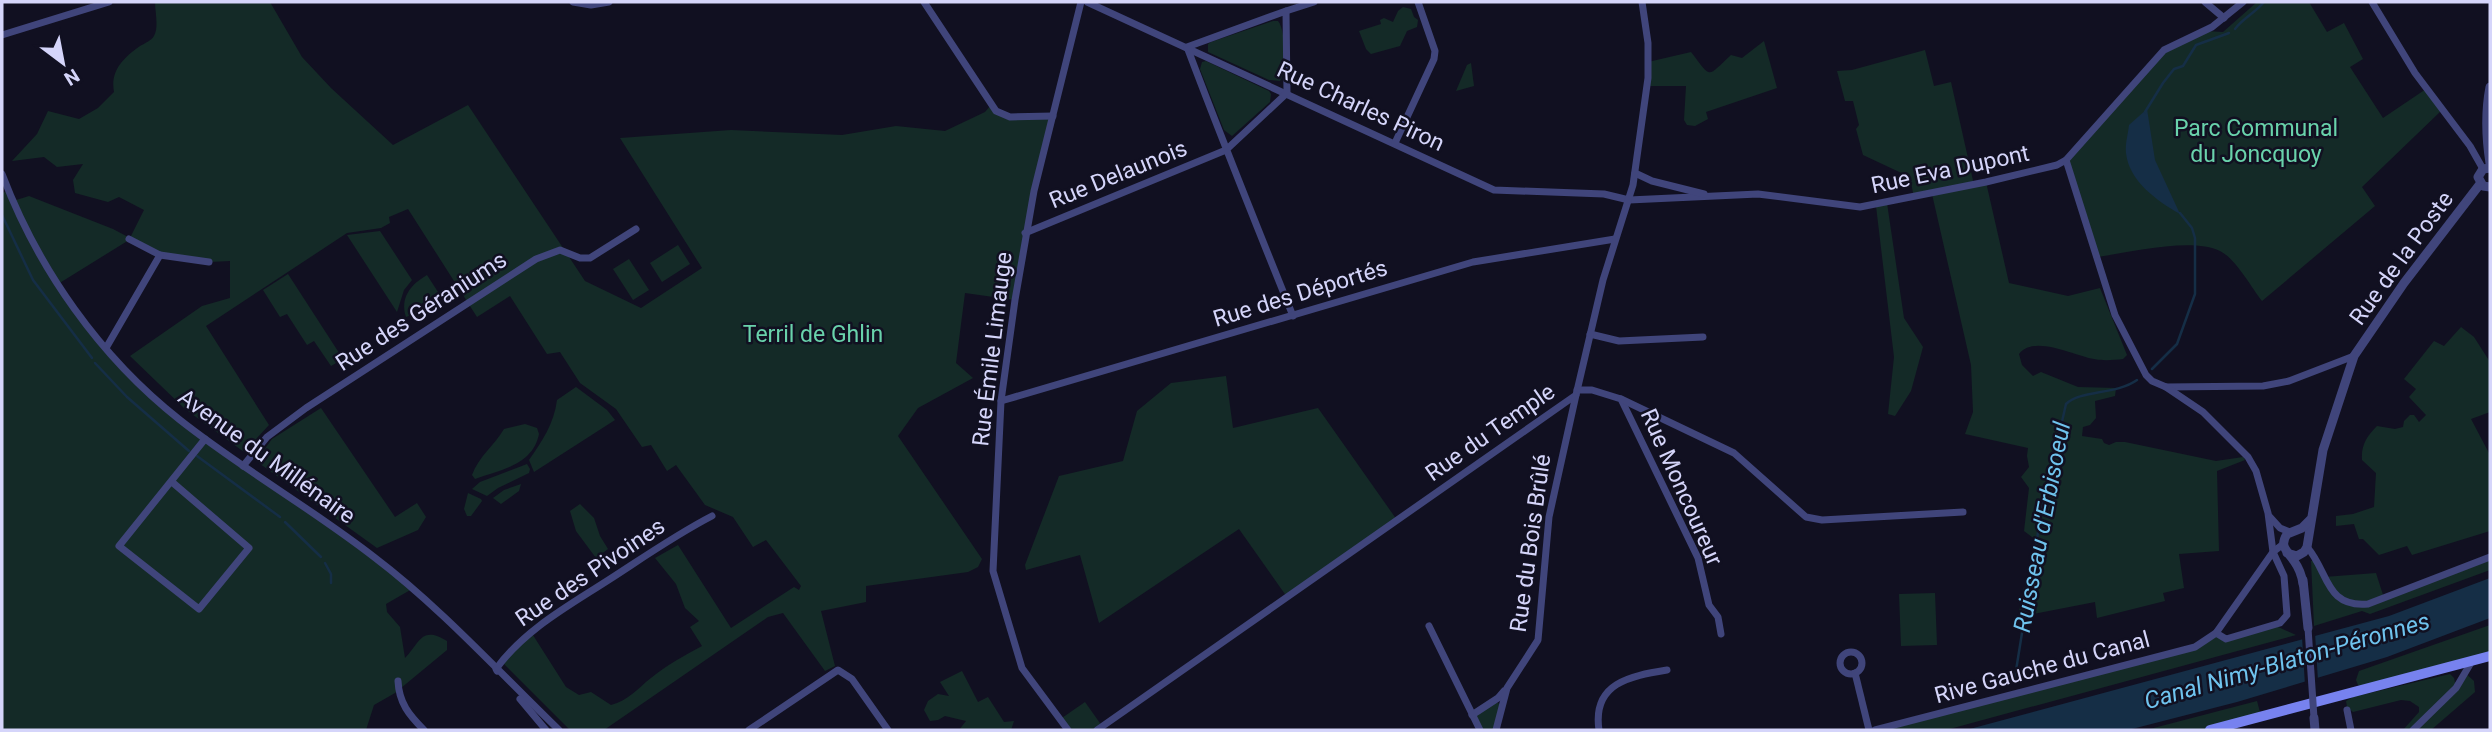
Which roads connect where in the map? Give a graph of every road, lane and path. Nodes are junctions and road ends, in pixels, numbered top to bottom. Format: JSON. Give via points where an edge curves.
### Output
{"nodes":[{"id":1,"x":109,"y":2,"type":"edge"},
{"id":2,"x":573,"y":2,"type":"edge"},
{"id":3,"x":609,"y":2,"type":"edge"},
{"id":4,"x":924,"y":2,"type":"edge"},
{"id":5,"x":1081,"y":2,"type":"edge"},
{"id":6,"x":1087,"y":2,"type":"edge"},
{"id":7,"x":1314,"y":2,"type":"edge"},
{"id":8,"x":1418,"y":2,"type":"edge"},
{"id":9,"x":1642,"y":2,"type":"edge"},
{"id":10,"x":2204,"y":2,"type":"edge"},
{"id":11,"x":2243,"y":2,"type":"edge"},
{"id":12,"x":2372,"y":2,"type":"edge"},
{"id":13,"x":1286,"y":11,"type":"junction"},
{"id":14,"x":2224,"y":19,"type":"junction"},
{"id":15,"x":2,"y":35,"type":"edge"},
{"id":16,"x":1187,"y":47,"type":"junction"},
{"id":17,"x":2490,"y":88,"type":"edge"},
{"id":18,"x":1287,"y":93,"type":"junction"},
{"id":19,"x":1053,"y":116,"type":"junction"},
{"id":20,"x":1395,"y":143,"type":"junction"},
{"id":21,"x":1226,"y":150,"type":"junction"},
{"id":22,"x":2066,"y":160,"type":"junction"},
{"id":23,"x":2488,"y":167,"type":"edge"},
{"id":24,"x":1635,"y":173,"type":"junction"},
{"id":25,"x":2,"y":174,"type":"edge"},
{"id":26,"x":2480,"y":184,"type":"junction"},
{"id":27,"x":2490,"y":187,"type":"edge"},
{"id":28,"x":5,"y":189,"type":"edge"},
{"id":29,"x":1712,"y":196,"type":"junction"},
{"id":30,"x":1629,"y":200,"type":"junction"},
{"id":31,"x":635,"y":229,"type":"dead end"},
{"id":32,"x":1025,"y":233,"type":"junction"},
{"id":33,"x":129,"y":239,"type":"dead end"},
{"id":34,"x":1615,"y":239,"type":"junction"},
{"id":35,"x":160,"y":255,"type":"junction"},
{"id":36,"x":209,"y":262,"type":"dead end"},
{"id":37,"x":1293,"y":316,"type":"junction"},
{"id":38,"x":1590,"y":334,"type":"junction"},
{"id":39,"x":1703,"y":338,"type":"dead end"},
{"id":40,"x":106,"y":348,"type":"junction"},
{"id":41,"x":2354,"y":356,"type":"junction"},
{"id":42,"x":2165,"y":387,"type":"junction"},
{"id":43,"x":1577,"y":392,"type":"junction"},
{"id":44,"x":1621,"y":399,"type":"junction"},
{"id":45,"x":1001,"y":401,"type":"junction"},
{"id":46,"x":205,"y":439,"type":"junction"},
{"id":47,"x":243,"y":466,"type":"junction"},
{"id":48,"x":172,"y":482,"type":"junction"},
{"id":49,"x":1963,"y":512,"type":"dead end"},
{"id":50,"x":2268,"y":513,"type":"junction"},
{"id":51,"x":712,"y":516,"type":"dead end"},
{"id":52,"x":2311,"y":519,"type":"junction"},
{"id":53,"x":2292,"y":531,"type":"junction"},
{"id":54,"x":2306,"y":547,"type":"junction"},
{"id":55,"x":2285,"y":549,"type":"junction"},
{"id":56,"x":2273,"y":551,"type":"junction"},
{"id":57,"x":2490,"y":557,"type":"edge"},
{"id":58,"x":2303,"y":584,"type":"junction"},
{"id":59,"x":1429,"y":626,"type":"dead end"},
{"id":60,"x":2308,"y":628,"type":"joint"},
{"id":61,"x":1721,"y":634,"type":"dead end"},
{"id":62,"x":2216,"y":634,"type":"junction"},
{"id":63,"x":2490,"y":656,"type":"edge"},
{"id":64,"x":2472,"y":661,"type":"junction"},
{"id":65,"x":496,"y":668,"type":"junction"},
{"id":66,"x":1667,"y":670,"type":"dead end"},
{"id":67,"x":1855,"y":673,"type":"dead end"},
{"id":68,"x":398,"y":681,"type":"dead end"},
{"id":69,"x":1507,"y":688,"type":"junction"},
{"id":70,"x":2347,"y":710,"type":"dead end"},
{"id":71,"x":1472,"y":715,"type":"junction"},
{"id":72,"x":2314,"y":718,"type":"joint"},
{"id":73,"x":424,"y":730,"type":"edge"},
{"id":74,"x":546,"y":730,"type":"edge"},
{"id":75,"x":559,"y":730,"type":"edge"},
{"id":76,"x":749,"y":730,"type":"edge"},
{"id":77,"x":888,"y":730,"type":"edge"},
{"id":78,"x":1068,"y":730,"type":"edge"},
{"id":79,"x":1097,"y":730,"type":"edge"},
{"id":80,"x":1480,"y":730,"type":"edge"},
{"id":81,"x":1496,"y":730,"type":"edge"},
{"id":82,"x":1600,"y":730,"type":"edge"},
{"id":83,"x":1869,"y":730,"type":"edge"},
{"id":84,"x":1875,"y":730,"type":"edge"},
{"id":85,"x":2210,"y":730,"type":"edge"},
{"id":86,"x":2315,"y":730,"type":"edge"},
{"id":87,"x":2351,"y":730,"type":"edge"},
{"id":88,"x":2413,"y":730,"type":"edge"}],
"edges":[{"from":1,"to":15,"type":"street"},
{"from":2,"to":3,"type":"street"},
{"from":4,"to":19,"type":"street","via":[[996,111],[1010,117]]},
{"from":5,"to":19,"type":"street","name":"Rue Émile Limauge"},
{"from":6,"to":16,"type":"street","name":"Rue Charles Piron"},
{"from":7,"to":13,"type":"street"},
{"from":8,"to":20,"type":"street","via":[[1434,59]]},
{"from":9,"to":24,"type":"street","name":"Rue du Temple","via":[[1648,78]]},
{"from":10,"to":14,"type":"street"},
{"from":11,"to":14,"type":"street"},
{"from":12,"to":23,"type":"street","via":[[2415,73]]},
{"from":13,"to":16,"type":"street"},
{"from":13,"to":18,"type":"street"},
{"from":14,"to":22,"type":"street","via":[[2164,50]]},
{"from":16,"to":18,"type":"street","name":"Rue Charles Piron"},
{"from":16,"to":21,"type":"street"},
{"from":17,"to":23,"type":"street"},
{"from":18,"to":20,"type":"street","name":"Rue Charles Piron"},
{"from":18,"to":21,"type":"street"},
{"from":19,"to":32,"type":"street","name":"Rue Émile Limauge"},
{"from":20,"to":30,"type":"street","name":"Rue Charles Piron","via":[[1494,190],[1604,194]]},
{"from":21,"to":32,"type":"street","name":"Rue Delaunois"},
{"from":21,"to":37,"type":"street"},
{"from":22,"to":29,"type":"street","name":"Rue Eva Dupont","via":[[2002,179],[1868,207],[1758,194]]},
{"from":22,"to":42,"type":"street","via":[[2115,315],[2142,370]]},
{"from":23,"to":26,"type":"street","via":[[2478,177]]},
{"from":24,"to":29,"type":"street"},
{"from":24,"to":30,"type":"street","name":"Rue du Temple"},
{"from":25,"to":28,"type":"street","name":"Avenue du Millénaire"},
{"from":26,"to":27,"type":"street"},
{"from":26,"to":41,"type":"street","name":"Rue de la Poste"},
{"from":28,"to":40,"type":"street","name":"Avenue du Millénaire","via":[[53,278]]},
{"from":29,"to":30,"type":"street","name":"Rue Charles Piron"},
{"from":30,"to":34,"type":"street","name":"Rue du Temple"},
{"from":31,"to":47,"type":"street","name":"Rue des Géraniums","via":[[590,258],[560,250],[536,259],[306,408],[267,437]]},
{"from":32,"to":45,"type":"street","name":"Rue Émile Limauge"},
{"from":33,"to":35,"type":"street"},
{"from":34,"to":37,"type":"street","name":"Rue des Déportés","via":[[1473,262]]},
{"from":34,"to":38,"type":"street","name":"Rue du Temple"},
{"from":35,"to":36,"type":"street"},
{"from":35,"to":40,"type":"street"},
{"from":37,"to":45,"type":"street","name":"Rue des Déportés"},
{"from":38,"to":39,"type":"street","via":[[1619,341]]},
{"from":38,"to":43,"type":"street","name":"Rue du Temple"},
{"from":40,"to":46,"type":"street","name":"Avenue du Millénaire","via":[[154,397]]},
{"from":41,"to":42,"type":"street","via":[[2263,386]]},
{"from":41,"to":52,"type":"street","name":"Rue de la Poste","via":[[2323,450]]},
{"from":42,"to":50,"type":"street","via":[[2203,412],[2248,457]]},
{"from":43,"to":44,"type":"street","name":"Rue Moncoureur","via":[[1592,390]]},
{"from":43,"to":69,"type":"street","name":"Rue du Bois Brûlé","via":[[1550,505],[1538,640]]},
{"from":43,"to":79,"type":"street","name":"Rue du Temple"},
{"from":44,"to":49,"type":"street","via":[[1734,453],[1806,517],[1822,520]]},
{"from":44,"to":61,"type":"street","name":"Rue Moncoureur","via":[[1698,558]]},
{"from":45,"to":78,"type":"street","name":"Rue Émile Limauge","via":[[993,571],[1022,668]]},
{"from":46,"to":47,"type":"street","name":"Avenue du Millénaire"},
{"from":46,"to":48,"type":"street"},
{"from":47,"to":65,"type":"street","name":"Avenue du Millénaire","via":[[373,556]]},
{"from":48,"to":48,"type":"street","via":[[119,546],[199,609],[249,548]]},
{"from":50,"to":53,"type":"street","via":[[2274,523]]},
{"from":50,"to":56,"type":"street"},
{"from":51,"to":65,"type":"street","name":"Rue des Pivoines","via":[[570,604],[531,632]]},
{"from":52,"to":53,"type":"street"},
{"from":52,"to":54,"type":"street","name":"Rue de la Poste"},
{"from":53,"to":54,"type":"street","via":[[2303,533]]},
{"from":53,"to":55,"type":"street","via":[[2284,538]]},
{"from":54,"to":55,"type":"street","via":[[2297,556]]},
{"from":54,"to":57,"type":"street","via":[[2332,592],[2357,605]]},
{"from":54,"to":58,"type":"street","name":"Rue de la Poste"},
{"from":55,"to":56,"type":"street","name":"Rive Gauche du Canal"},
{"from":55,"to":58,"type":"street"},
{"from":56,"to":62,"type":"street","name":"Rive Gauche du Canal"},
{"from":56,"to":62,"type":"street","name":"Rive Gauche du Canal","via":[[2286,583],[2287,615],[2276,626],[2227,639]]},
{"from":58,"to":60,"type":"street","name":"Rue de la Poste"},
{"from":59,"to":71,"type":"street"},
{"from":60,"to":72,"type":"street","bridge":true},
{"from":62,"to":84,"type":"street","name":"Rive Gauche du Canal","via":[[2195,647]]},
{"from":63,"to":64,"type":"main road"},
{"from":64,"to":85,"type":"main road"},
{"from":64,"to":88,"type":"street","via":[[2456,688]]},
{"from":65,"to":74,"type":"street"},
{"from":65,"to":75,"type":"street","name":"Avenue du Millénaire"},
{"from":66,"to":82,"type":"street","via":[[1635,675],[1613,687],[1600,706]]},
{"from":67,"to":83,"type":"street"},
{"from":68,"to":73,"type":"street","via":[[405,709]]},
{"from":69,"to":71,"type":"street"},
{"from":69,"to":81,"type":"street"},
{"from":70,"to":87,"type":"street"},
{"from":71,"to":80,"type":"street"},
{"from":72,"to":86,"type":"street"},
{"from":76,"to":77,"type":"street","via":[[838,670],[852,679]]}]}
